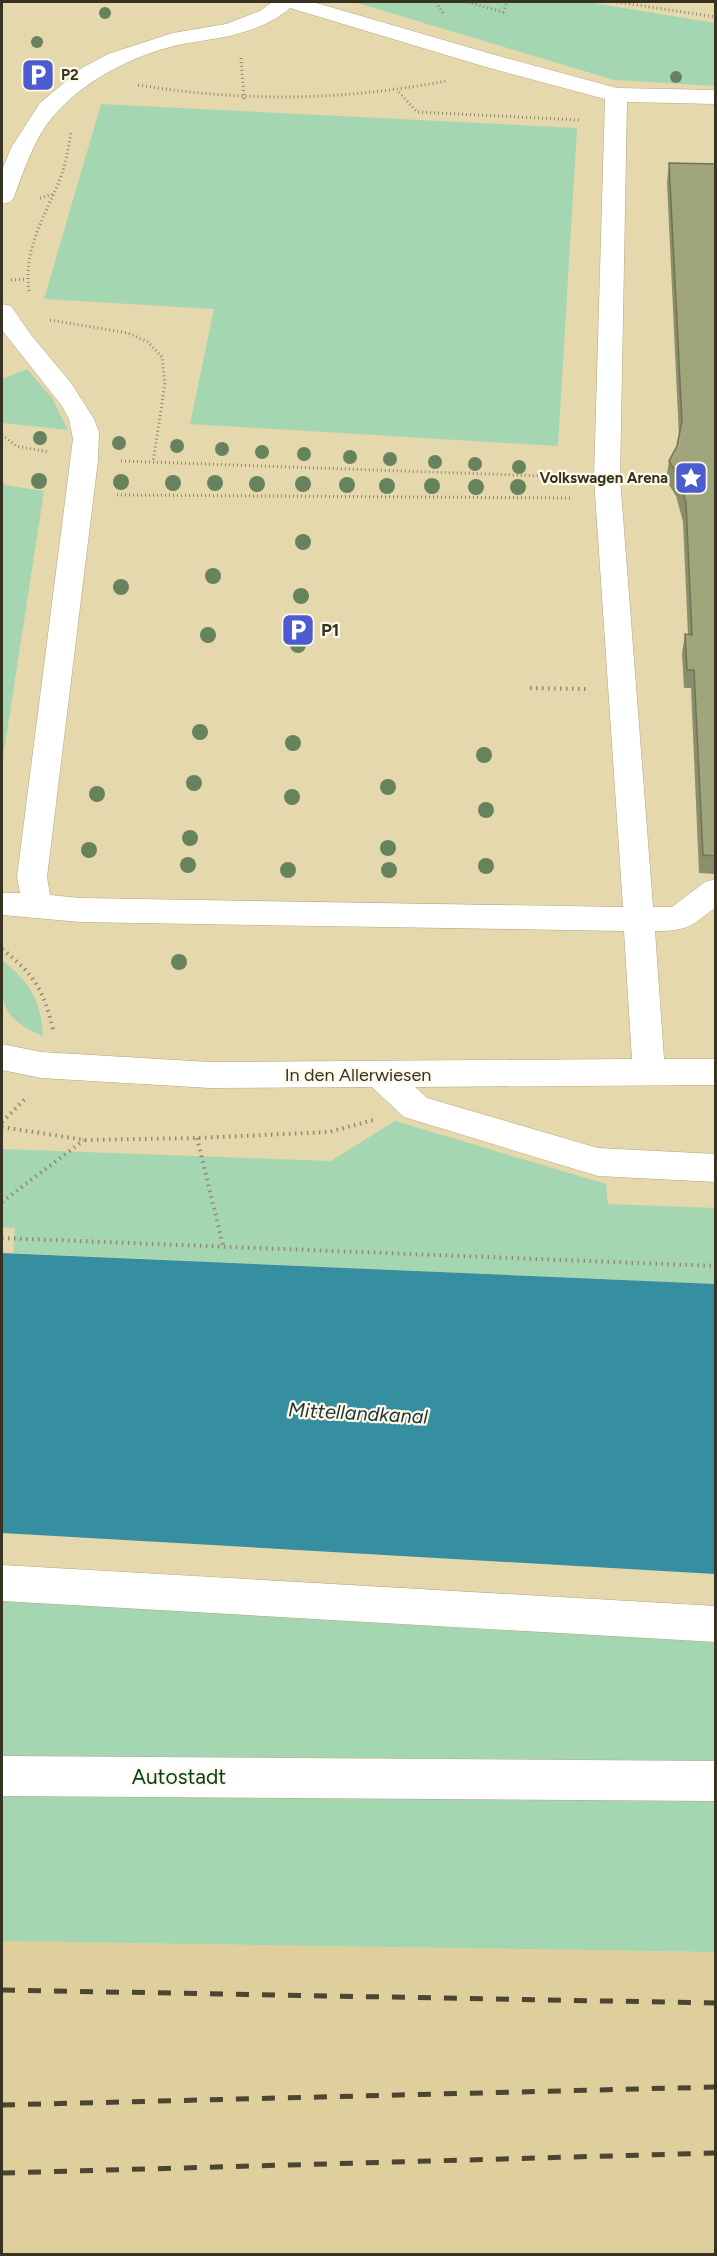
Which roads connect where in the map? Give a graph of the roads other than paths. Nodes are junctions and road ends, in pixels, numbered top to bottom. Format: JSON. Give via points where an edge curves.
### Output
{"nodes":[{"id":1,"x":284,"y":2,"type":"edge"},
{"id":2,"x":292,"y":2,"type":"edge"},
{"id":3,"x":616,"y":94,"type":"junction"},
{"id":4,"x":716,"y":97,"type":"edge"},
{"id":5,"x":2,"y":197,"type":"edge"},
{"id":6,"x":2,"y":311,"type":"edge"},
{"id":7,"x":716,"y":890,"type":"edge"},
{"id":8,"x":2,"y":904,"type":"edge"},
{"id":9,"x":37,"y":904,"type":"junction"},
{"id":10,"x":639,"y":919,"type":"junction"},
{"id":11,"x":2,"y":1057,"type":"edge"},
{"id":12,"x":649,"y":1072,"type":"junction"},
{"id":13,"x":716,"y":1072,"type":"edge"},
{"id":14,"x":381,"y":1076,"type":"junction"},
{"id":15,"x":716,"y":1168,"type":"edge"},
{"id":16,"x":2,"y":1583,"type":"edge"},
{"id":17,"x":716,"y":1624,"type":"edge"},
{"id":18,"x":2,"y":1776,"type":"edge"},
{"id":19,"x":716,"y":1781,"type":"edge"}],
"edges":[{"from":1,"to":5,"type":"street","via":[[268,16],[230,30],[149,48],[90,73],[48,108],[22,148]]},
{"from":2,"to":3,"type":"street"},
{"from":3,"to":4,"type":"street"},
{"from":3,"to":10,"type":"street","via":[[608,488]]},
{"from":6,"to":9,"type":"street","via":[[23,345],[67,395],[86,430],[32,877]]},
{"from":7,"to":10,"type":"street","via":[[678,919]]},
{"from":8,"to":9,"type":"street"},
{"from":9,"to":10,"type":"street","via":[[80,910]]},
{"from":10,"to":12,"type":"street"},
{"from":11,"to":14,"type":"street","name":"In den Allerwiesen","via":[[41,1065],[210,1075]]},
{"from":12,"to":13,"type":"street","name":"In den Allerwiesen"},
{"from":12,"to":14,"type":"street","name":"In den Allerwiesen"},
{"from":14,"to":15,"type":"street","via":[[416,1108],[598,1162]]},
{"from":16,"to":17,"type":"street"},
{"from":18,"to":19,"type":"street"}]}
